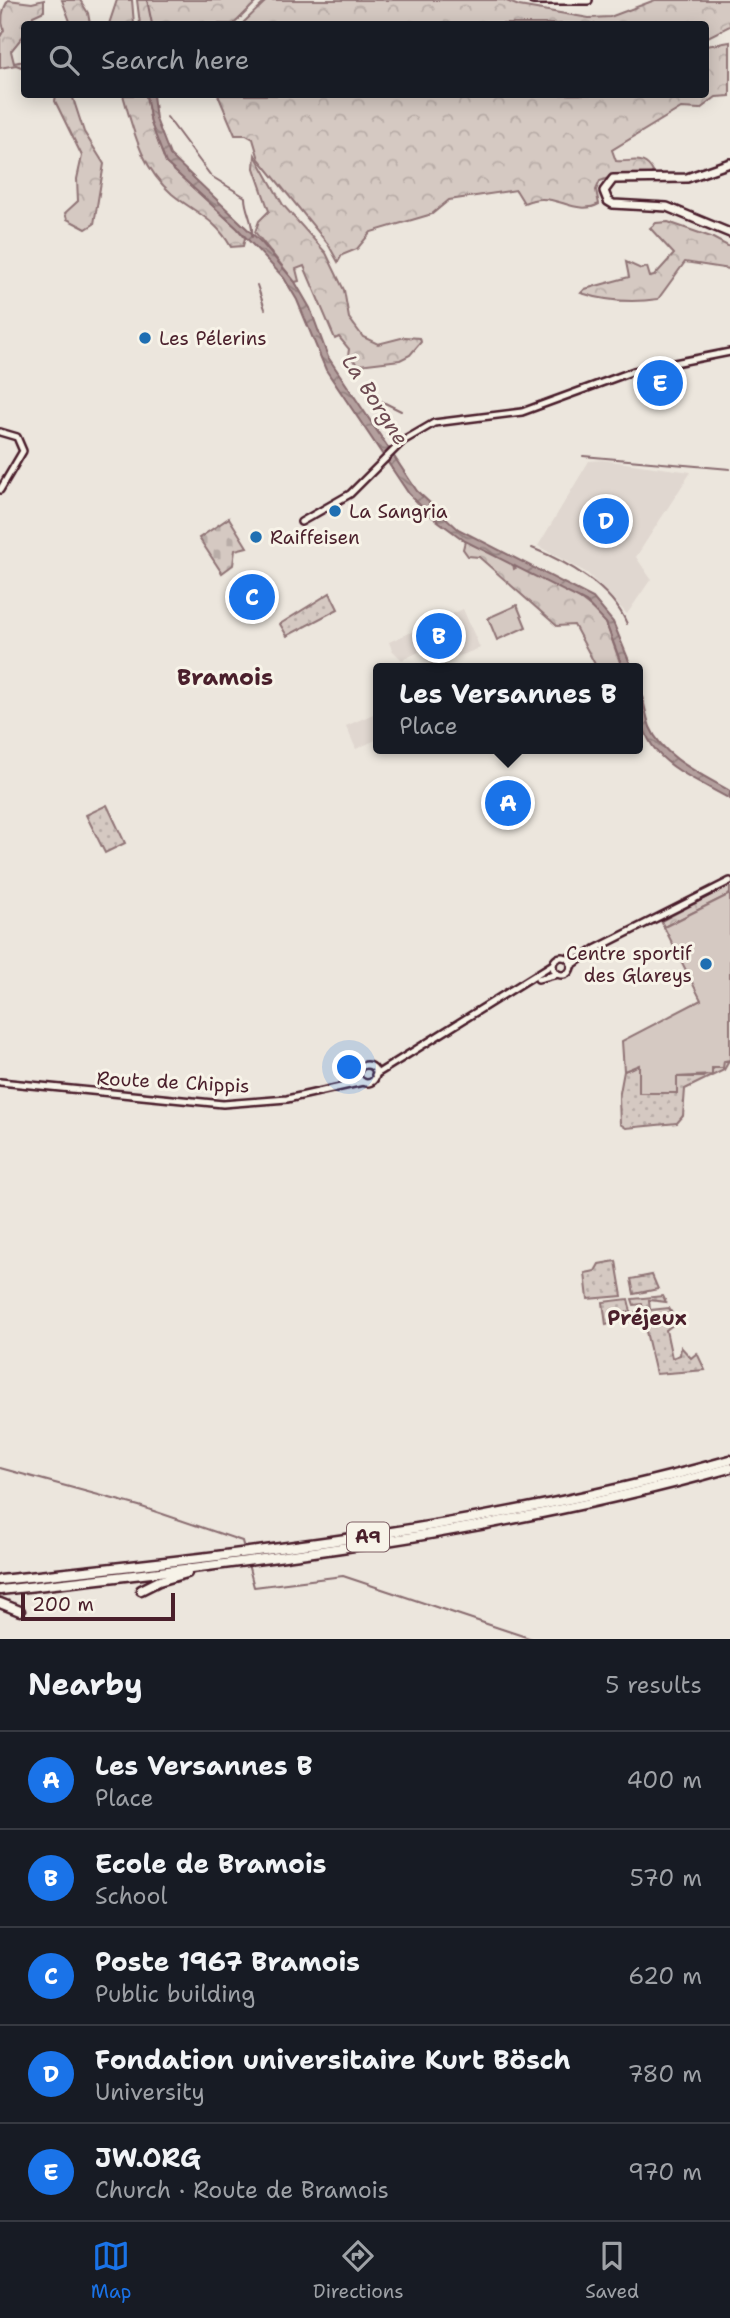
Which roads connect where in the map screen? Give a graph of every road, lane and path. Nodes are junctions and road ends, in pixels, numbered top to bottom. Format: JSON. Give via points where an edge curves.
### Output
{"nodes":[{"id":1,"x":533,"y":0,"type":"edge"},
{"id":2,"x":588,"y":0,"type":"edge"},
{"id":3,"x":730,"y":163,"type":"edge"},
{"id":4,"x":730,"y":233,"type":"edge"},
{"id":5,"x":730,"y":352,"type":"edge"},
{"id":6,"x":0,"y":432,"type":"edge"},
{"id":7,"x":0,"y":490,"type":"edge"},
{"id":8,"x":301,"y":522,"type":"dead end"},
{"id":9,"x":730,"y":881,"type":"edge"},
{"id":10,"x":595,"y":948,"type":"junction"},
{"id":11,"x":565,"y":957,"type":"junction"},
{"id":12,"x":553,"y":964,"type":"junction"},
{"id":13,"x":571,"y":966,"type":"junction"},
{"id":14,"x":558,"y":974,"type":"junction"},
{"id":15,"x":525,"y":984,"type":"junction"},
{"id":16,"x":390,"y":1065,"type":"junction"},
{"id":17,"x":373,"y":1067,"type":"junction"},
{"id":18,"x":358,"y":1073,"type":"junction"},
{"id":19,"x":375,"y":1075,"type":"junction"},
{"id":20,"x":0,"y":1080,"type":"edge"},
{"id":21,"x":363,"y":1082,"type":"junction"},
{"id":22,"x":328,"y":1089,"type":"junction"},
{"id":23,"x":730,"y":1460,"type":"edge"},
{"id":24,"x":730,"y":1468,"type":"edge"},
{"id":25,"x":254,"y":1560,"type":"junction"},
{"id":26,"x":0,"y":1580,"type":"edge"},
{"id":27,"x":0,"y":1590,"type":"edge"},
{"id":28,"x":141,"y":1590,"type":"dead end"},
{"id":29,"x":0,"y":1603,"type":"edge"},
{"id":30,"x":20,"y":1611,"type":"dead end"}],
"edges":[{"from":1,"to":2,"type":"main road"},
{"from":3,"to":4,"type":"main road","via":[[687,178],[612,179],[604,191],[613,204],[667,207]]},
{"from":5,"to":8,"type":"street","via":[[634,371],[522,412],[440,420],[413,433],[350,494]]},
{"from":6,"to":7,"type":"street","via":[[17,437],[23,451]]},
{"from":9,"to":10,"type":"street"},
{"from":10,"to":11,"type":"street"},
{"from":10,"to":13,"type":"street"},
{"from":11,"to":12,"type":"street"},
{"from":11,"to":13,"type":"street"},
{"from":12,"to":14,"type":"street"},
{"from":12,"to":15,"type":"street"},
{"from":13,"to":14,"type":"street","via":[[567,973]]},
{"from":14,"to":15,"type":"street"},
{"from":15,"to":16,"type":"street"},
{"from":16,"to":17,"type":"street"},
{"from":16,"to":19,"type":"street"},
{"from":17,"to":18,"type":"street","via":[[364,1065]]},
{"from":17,"to":19,"type":"street"},
{"from":18,"to":21,"type":"street"},
{"from":18,"to":22,"type":"street","name":"Route de Chippis"},
{"from":19,"to":21,"type":"street","via":[[371,1082]]},
{"from":20,"to":22,"type":"street","name":"Route de Chippis","via":[[223,1104],[278,1101]]},
{"from":21,"to":22,"type":"street","name":"Route de Chippis"},
{"from":23,"to":26,"type":"highway","number":"A9","via":[[574,1499],[403,1531],[203,1559]]},
{"from":24,"to":25,"type":"highway","number":"A9","via":[[508,1521]]},
{"from":25,"to":27,"type":"highway","number":"A9"},
{"from":25,"to":28,"type":"highway","via":[[171,1577]]},
{"from":29,"to":30,"type":"highway"}]}
